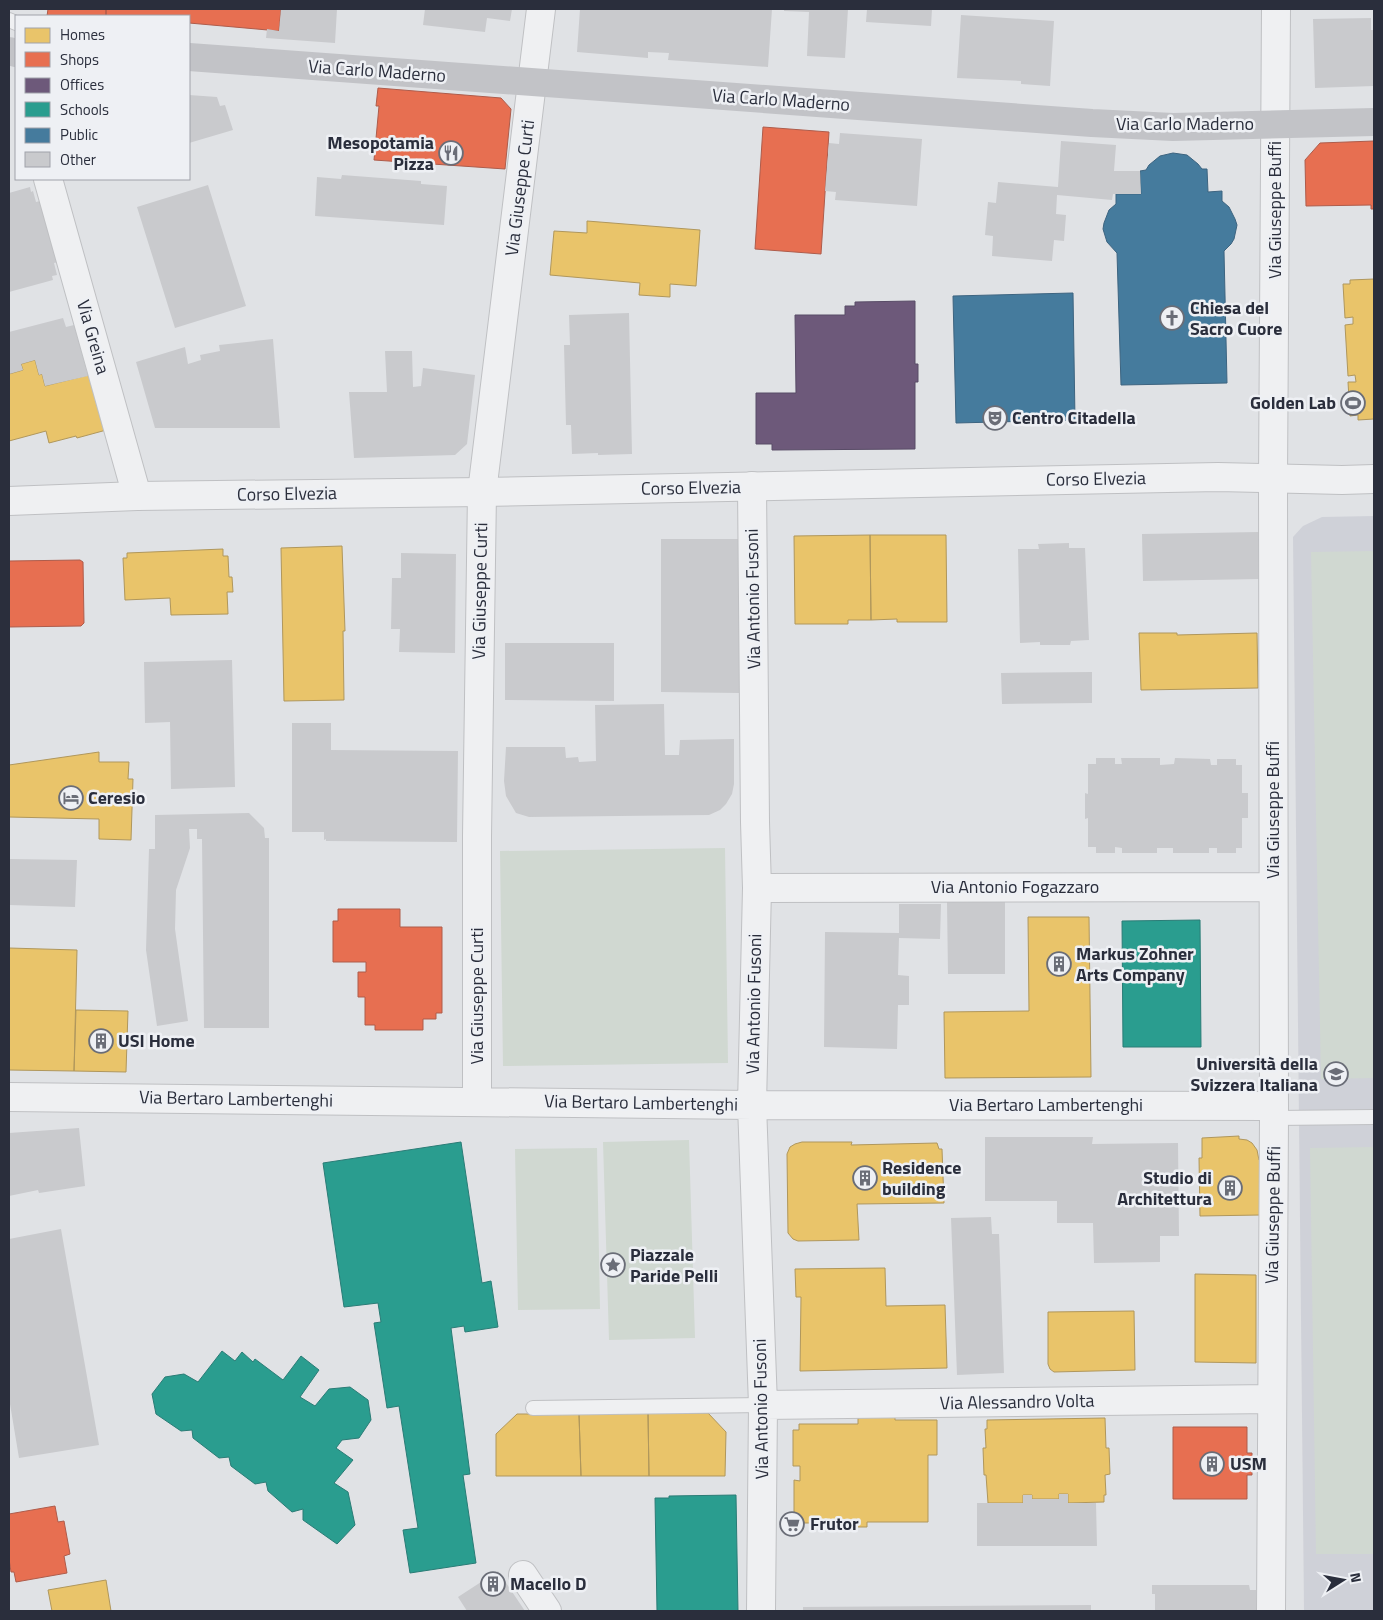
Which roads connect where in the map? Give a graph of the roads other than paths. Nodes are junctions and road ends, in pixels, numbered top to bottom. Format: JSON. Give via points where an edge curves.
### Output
{"nodes":[{"id":1,"x":541,"y":9,"type":"edge"},
{"id":2,"x":1276,"y":9,"type":"edge"},
{"id":3,"x":190,"y":57,"type":"edge"},
{"id":4,"x":533,"y":83,"type":"junction"},
{"id":5,"x":1374,"y":122,"type":"edge"},
{"id":6,"x":1276,"y":124,"type":"junction"},
{"id":7,"x":48,"y":180,"type":"edge"},
{"id":8,"x":1273,"y":478,"type":"junction"},
{"id":9,"x":1374,"y":479,"type":"edge"},
{"id":10,"x":752,"y":486,"type":"junction"},
{"id":11,"x":482,"y":492,"type":"junction"},
{"id":12,"x":137,"y":496,"type":"junction"},
{"id":13,"x":9,"y":501,"type":"edge"},
{"id":14,"x":1273,"y":887,"type":"junction"},
{"id":15,"x":757,"y":888,"type":"junction"},
{"id":16,"x":9,"y":1097,"type":"edge"},
{"id":17,"x":477,"y":1102,"type":"junction"},
{"id":18,"x":752,"y":1104,"type":"junction"},
{"id":19,"x":1274,"y":1112,"type":"junction"},
{"id":20,"x":1374,"y":1117,"type":"edge"},
{"id":21,"x":1271,"y":1399,"type":"junction"},
{"id":22,"x":763,"y":1405,"type":"junction"},
{"id":23,"x":533,"y":1408,"type":"dead end"},
{"id":24,"x":523,"y":1575,"type":"dead end"},
{"id":25,"x":547,"y":1611,"type":"edge"},
{"id":26,"x":761,"y":1611,"type":"edge"},
{"id":27,"x":1271,"y":1611,"type":"edge"}],
"edges":[{"from":1,"to":4,"type":"street","name":"Via Giuseppe Curti"},
{"from":2,"to":6,"type":"street","name":"Via Giuseppe Buffi"},
{"from":3,"to":4,"type":"main road","name":"Via Carlo Maderno"},
{"from":4,"to":6,"type":"main road","name":"Via Carlo Maderno","via":[[1100,124],[1174,127]]},
{"from":4,"to":11,"type":"street","name":"Via Giuseppe Curti"},
{"from":5,"to":6,"type":"main road","name":"Via Carlo Maderno"},
{"from":6,"to":8,"type":"street","name":"Via Giuseppe Buffi"},
{"from":7,"to":12,"type":"street","name":"Via Greina"},
{"from":8,"to":9,"type":"street","name":"Corso Elvezia"},
{"from":8,"to":10,"type":"street","name":"Corso Elvezia"},
{"from":8,"to":14,"type":"street","name":"Via Giuseppe Buffi"},
{"from":10,"to":11,"type":"street","name":"Corso Elvezia"},
{"from":10,"to":15,"type":"street","name":"Via Antonio Fusoni"},
{"from":11,"to":12,"type":"street","name":"Corso Elvezia"},
{"from":11,"to":17,"type":"street","name":"Via Giuseppe Curti"},
{"from":12,"to":13,"type":"street","name":"Corso Elvezia"},
{"from":14,"to":15,"type":"street","name":"Via Antonio Fogazzaro"},
{"from":14,"to":19,"type":"street","name":"Via Giuseppe Buffi"},
{"from":15,"to":18,"type":"street","name":"Via Antonio Fusoni"},
{"from":16,"to":17,"type":"street","name":"Via Bertaro Lambertenghi"},
{"from":17,"to":18,"type":"street","name":"Via Bertaro Lambertenghi"},
{"from":18,"to":19,"type":"street","name":"Via Bertaro Lambertenghi"},
{"from":18,"to":22,"type":"street","name":"Via Antonio Fusoni"},
{"from":19,"to":20,"type":"lane"},
{"from":19,"to":21,"type":"street","name":"Via Giuseppe Buffi"},
{"from":21,"to":22,"type":"street","name":"Via Alessandro Volta"},
{"from":21,"to":27,"type":"street","name":"Via Giuseppe Buffi"},
{"from":22,"to":23,"type":"lane"},
{"from":22,"to":26,"type":"street","name":"Via Antonio Fusoni"},
{"from":24,"to":25,"type":"street"}]}
